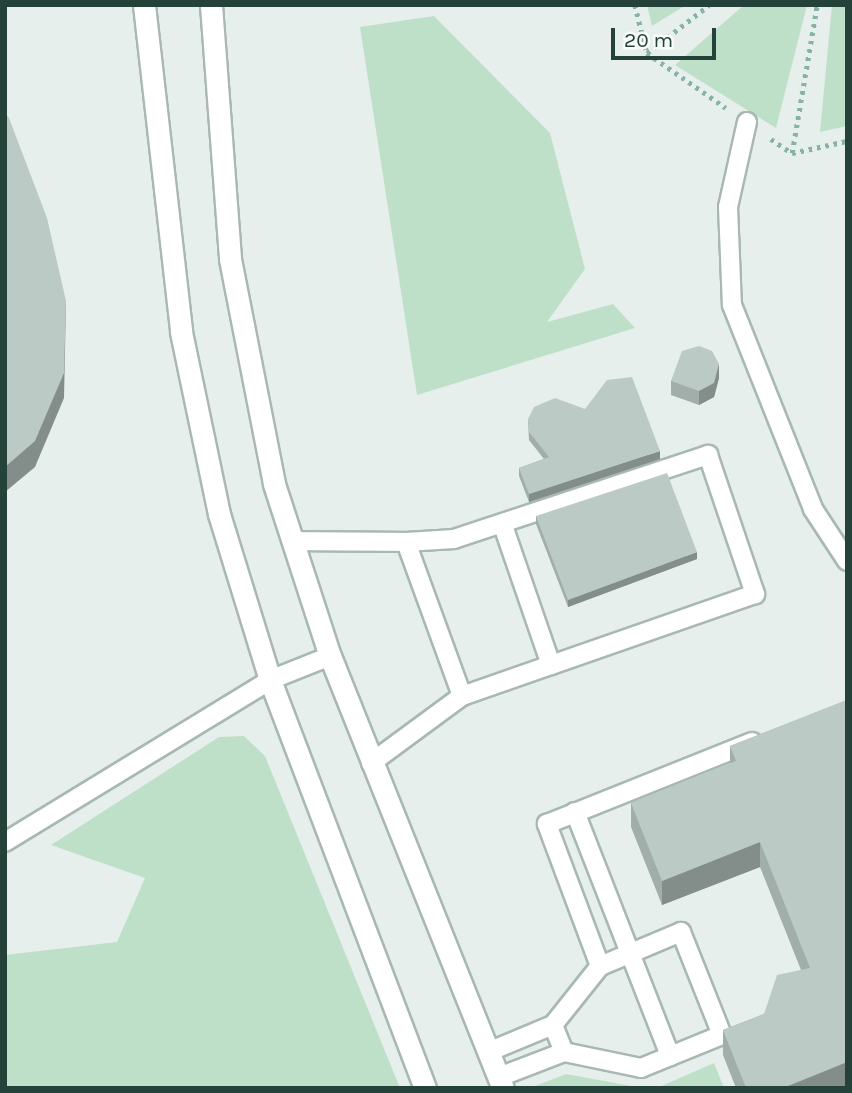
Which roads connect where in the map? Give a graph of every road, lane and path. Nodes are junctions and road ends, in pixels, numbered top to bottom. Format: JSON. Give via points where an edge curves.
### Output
{"nodes":[{"id":1,"x":144,"y":5,"type":"edge"},
{"id":2,"x":211,"y":5,"type":"edge"},
{"id":3,"x":635,"y":5,"type":"edge"},
{"id":4,"x":709,"y":5,"type":"edge"},
{"id":5,"x":817,"y":5,"type":"edge"},
{"id":6,"x":647,"y":53,"type":"junction"},
{"id":7,"x":747,"y":122,"type":"junction"},
{"id":8,"x":847,"y":141,"type":"edge"},
{"id":9,"x":792,"y":153,"type":"junction"},
{"id":10,"x":502,"y":523,"type":"junction"},
{"id":11,"x":293,"y":541,"type":"junction"},
{"id":12,"x":406,"y":542,"type":"junction"},
{"id":13,"x":847,"y":561,"type":"edge"},
{"id":14,"x":330,"y":656,"type":"junction"},
{"id":15,"x":551,"y":665,"type":"junction"},
{"id":16,"x":270,"y":680,"type":"junction"},
{"id":17,"x":462,"y":696,"type":"junction"},
{"id":18,"x":769,"y":736,"type":"edge"},
{"id":19,"x":371,"y":763,"type":"junction"},
{"id":20,"x":575,"y":812,"type":"junction"},
{"id":21,"x":5,"y":842,"type":"edge"},
{"id":22,"x":630,"y":952,"type":"junction"},
{"id":23,"x":600,"y":966,"type":"junction"},
{"id":24,"x":553,"y":1025,"type":"junction"},
{"id":25,"x":488,"y":1052,"type":"junction"},
{"id":26,"x":564,"y":1052,"type":"junction"},
{"id":27,"x":670,"y":1056,"type":"junction"},
{"id":28,"x":501,"y":1083,"type":"edge"},
{"id":29,"x":425,"y":1088,"type":"edge"}],
"edges":[{"from":1,"to":16,"type":"street","via":[[181,332],[219,514]]},
{"from":2,"to":11,"type":"street","via":[[230,259],[274,484]]},
{"from":3,"to":6,"type":"path"},
{"from":4,"to":6,"type":"path"},
{"from":5,"to":9,"type":"path"},
{"from":6,"to":7,"type":"path"},
{"from":7,"to":9,"type":"path"},
{"from":7,"to":13,"type":"lane","via":[[729,207],[732,305],[813,509]]},
{"from":8,"to":9,"type":"path"},
{"from":10,"to":12,"type":"lane","via":[[454,539]]},
{"from":10,"to":15,"type":"lane"},
{"from":10,"to":15,"type":"lane","via":[[708,455],[755,594]]},
{"from":11,"to":12,"type":"lane"},
{"from":11,"to":14,"type":"street"},
{"from":12,"to":17,"type":"lane"},
{"from":14,"to":16,"type":"lane"},
{"from":14,"to":19,"type":"street"},
{"from":15,"to":17,"type":"lane"},
{"from":16,"to":21,"type":"lane"},
{"from":16,"to":29,"type":"street"},
{"from":17,"to":19,"type":"lane"},
{"from":18,"to":20,"type":"lane"},
{"from":19,"to":25,"type":"street"},
{"from":20,"to":22,"type":"lane"},
{"from":20,"to":23,"type":"lane","via":[[547,824]]},
{"from":22,"to":23,"type":"lane"},
{"from":22,"to":27,"type":"lane"},
{"from":22,"to":27,"type":"lane","via":[[681,932],[722,1035]]},
{"from":23,"to":24,"type":"lane"},
{"from":24,"to":25,"type":"lane"},
{"from":24,"to":26,"type":"lane"},
{"from":25,"to":28,"type":"street"},
{"from":26,"to":27,"type":"lane","via":[[641,1068]]},
{"from":26,"to":28,"type":"lane"}]}
